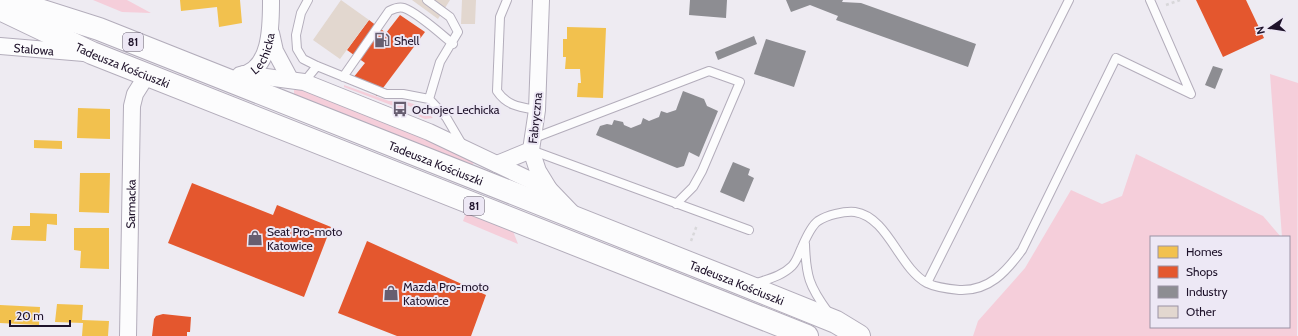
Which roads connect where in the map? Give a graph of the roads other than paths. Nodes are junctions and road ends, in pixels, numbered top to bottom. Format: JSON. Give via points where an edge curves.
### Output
{"nodes":[{"id":1,"x":8,"y":0,"type":"edge"},
{"id":2,"x":271,"y":0,"type":"edge"},
{"id":3,"x":308,"y":0,"type":"edge"},
{"id":4,"x":427,"y":0,"type":"edge"},
{"id":5,"x":507,"y":0,"type":"edge"},
{"id":6,"x":541,"y":0,"type":"edge"},
{"id":7,"x":1069,"y":0,"type":"edge"},
{"id":8,"x":1150,"y":0,"type":"edge"},
{"id":9,"x":0,"y":10,"type":"edge"},
{"id":10,"x":271,"y":32,"type":"junction"},
{"id":11,"x":453,"y":44,"type":"junction"},
{"id":12,"x":0,"y":46,"type":"edge"},
{"id":13,"x":92,"y":54,"type":"junction"},
{"id":14,"x":317,"y":66,"type":"junction"},
{"id":15,"x":244,"y":74,"type":"junction"},
{"id":16,"x":148,"y":75,"type":"junction"},
{"id":17,"x":343,"y":76,"type":"junction"},
{"id":18,"x":219,"y":77,"type":"junction"},
{"id":19,"x":297,"y":81,"type":"junction"},
{"id":20,"x":429,"y":99,"type":"junction"},
{"id":21,"x":537,"y":110,"type":"junction"},
{"id":22,"x":533,"y":144,"type":"junction"},
{"id":23,"x":465,"y":149,"type":"junction"},
{"id":24,"x":497,"y":164,"type":"junction"},
{"id":25,"x":549,"y":189,"type":"junction"},
{"id":26,"x":676,"y":204,"type":"junction"},
{"id":27,"x":579,"y":220,"type":"junction"},
{"id":28,"x":749,"y":230,"type":"dead end"},
{"id":29,"x":804,"y":241,"type":"junction"},
{"id":30,"x":927,"y":283,"type":"junction"},
{"id":31,"x":746,"y":287,"type":"junction"},
{"id":32,"x":836,"y":322,"type":"junction"},
{"id":33,"x":803,"y":335,"type":"edge"},
{"id":34,"x":128,"y":336,"type":"edge"},
{"id":35,"x":859,"y":336,"type":"edge"}],
"edges":[{"from":1,"to":18,"type":"main road","name":"Tadeusza Kościuszki","number":"81","via":[[99,29]]},
{"from":2,"to":10,"type":"street","name":"Lechicka"},
{"from":3,"to":14,"type":"lane","via":[[301,13],[296,35],[297,48],[303,59]]},
{"from":4,"to":11,"type":"lane","via":[[450,17],[456,26],[458,32]]},
{"from":5,"to":21,"type":"lane","via":[[500,17],[497,91],[503,100],[516,106]]},
{"from":6,"to":21,"type":"street","name":"Fabryczna"},
{"from":7,"to":30,"type":"lane"},
{"from":8,"to":30,"type":"lane","via":[[1191,94],[1116,58],[1022,250],[1008,269],[992,283],[971,290],[947,289]]},
{"from":9,"to":13,"type":"main road","name":"Tadeusza Kościuszki","number":"81"},
{"from":10,"to":15,"type":"street","name":"Lechicka","via":[[263,57]]},
{"from":10,"to":19,"type":"street","via":[[275,51]]},
{"from":11,"to":17,"type":"lane","via":[[403,8],[395,8],[389,12]]},
{"from":11,"to":20,"type":"lane","via":[[440,62]]},
{"from":12,"to":13,"type":"street","name":"Stalowa"},
{"from":13,"to":16,"type":"main road","name":"Tadeusza Kościuszki","number":"81"},
{"from":14,"to":17,"type":"lane"},
{"from":14,"to":19,"type":"lane"},
{"from":15,"to":18,"type":"street","name":"Lechicka"},
{"from":15,"to":19,"type":"street"},
{"from":16,"to":33,"type":"main road","name":"Tadeusza Kościuszki","number":"81"},
{"from":16,"to":34,"type":"street","name":"Sarmacka","via":[[135,94],[132,106]]},
{"from":17,"to":20,"type":"lane","via":[[386,94]]},
{"from":18,"to":27,"type":"main road","name":"Tadeusza Kościuszki","number":"81"},
{"from":19,"to":23,"type":"street","via":[[429,132]]},
{"from":20,"to":23,"type":"lane","via":[[446,116]]},
{"from":21,"to":22,"type":"street","name":"Fabryczna"},
{"from":22,"to":24,"type":"street"},
{"from":22,"to":25,"type":"street","name":"Fabryczna","via":[[538,171]]},
{"from":22,"to":26,"type":"lane"},
{"from":22,"to":26,"type":"lane","via":[[709,71],[740,82],[702,171],[693,187]]},
{"from":23,"to":24,"type":"street"},
{"from":24,"to":25,"type":"street"},
{"from":25,"to":27,"type":"street","name":"Fabryczna"},
{"from":26,"to":28,"type":"lane"},
{"from":27,"to":31,"type":"main road","name":"Tadeusza Kościuszki","number":"81"},
{"from":29,"to":30,"type":"lane","via":[[817,222],[834,214],[856,212],[874,221],[908,266]]},
{"from":29,"to":31,"type":"lane","via":[[793,265],[782,274]]},
{"from":29,"to":32,"type":"lane","via":[[809,282],[814,293]]},
{"from":31,"to":32,"type":"main road","name":"Tadeusza Kościuszki","number":"81"},
{"from":32,"to":35,"type":"main road","name":"Tadeusza Kościuszki","number":"81"}]}
